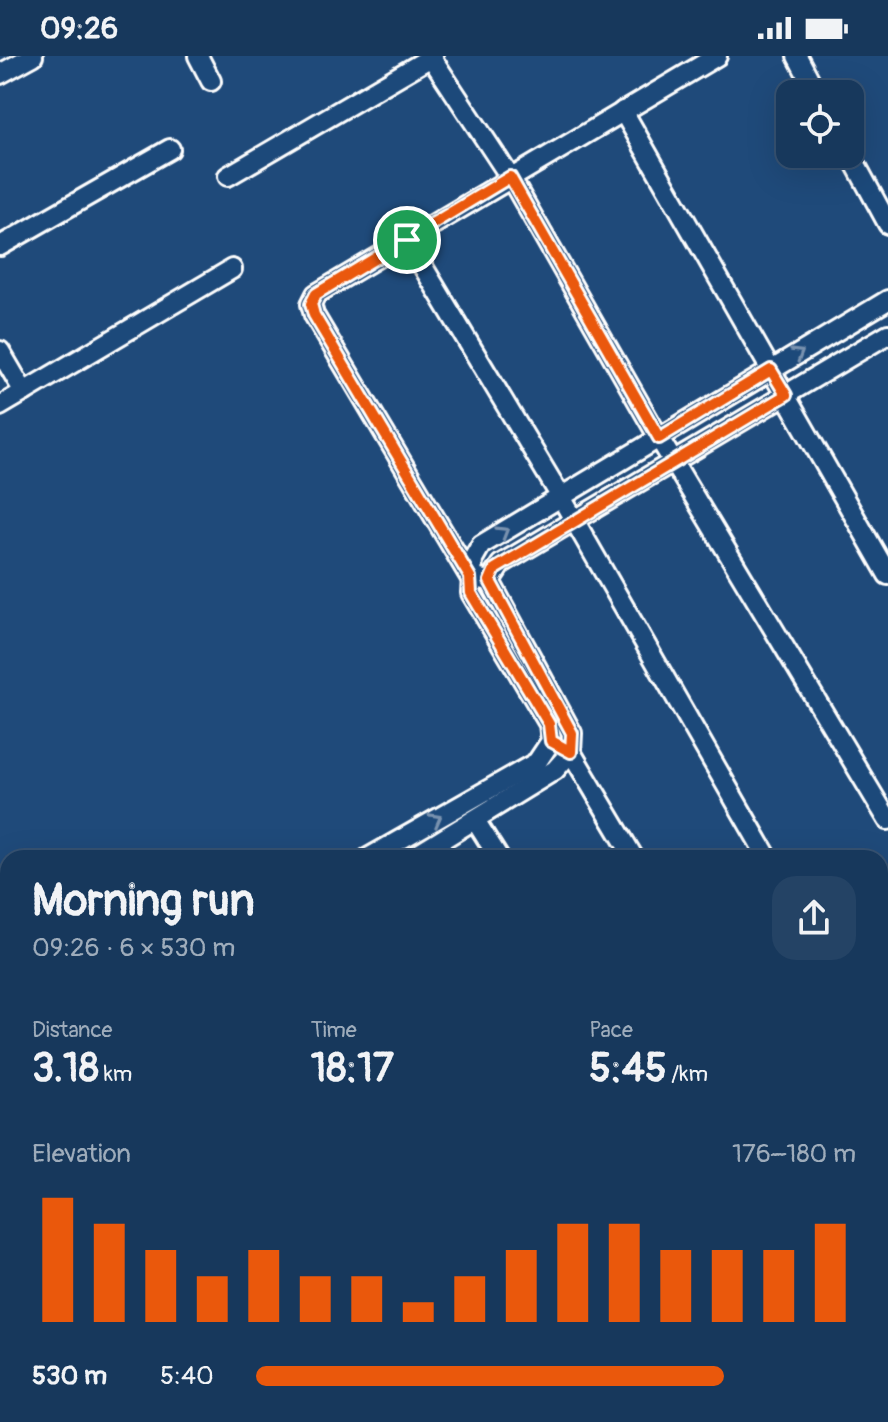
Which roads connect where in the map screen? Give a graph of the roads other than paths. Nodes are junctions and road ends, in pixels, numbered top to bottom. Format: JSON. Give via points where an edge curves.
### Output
{"nodes":[{"id":1,"x":33,"y":56,"type":"edge"},
{"id":2,"x":198,"y":56,"type":"edge"},
{"id":3,"x":432,"y":56,"type":"edge"},
{"id":4,"x":717,"y":56,"type":"edge"},
{"id":5,"x":797,"y":56,"type":"edge"},
{"id":6,"x":0,"y":74,"type":"edge"},
{"id":7,"x":810,"y":80,"type":"edge"},
{"id":8,"x":211,"y":81,"type":"dead end"},
{"id":9,"x":623,"y":111,"type":"junction"},
{"id":10,"x":170,"y":149,"type":"dead end"},
{"id":11,"x":858,"y":168,"type":"edge"},
{"id":12,"x":228,"y":176,"type":"dead end"},
{"id":13,"x":510,"y":177,"type":"junction"},
{"id":14,"x":888,"y":224,"type":"edge"},
{"id":15,"x":407,"y":240,"type":"junction"},
{"id":16,"x":0,"y":246,"type":"edge"},
{"id":17,"x":232,"y":269,"type":"dead end"},
{"id":18,"x":888,"y":300,"type":"edge"},
{"id":19,"x":888,"y":334,"type":"edge"},
{"id":20,"x":0,"y":351,"type":"edge"},
{"id":21,"x":771,"y":370,"type":"junction"},
{"id":22,"x":24,"y":392,"type":"junction"},
{"id":23,"x":786,"y":395,"type":"junction"},
{"id":24,"x":0,"y":406,"type":"edge"},
{"id":25,"x":659,"y":438,"type":"junction"},
{"id":26,"x":674,"y":461,"type":"junction"},
{"id":27,"x":561,"y":497,"type":"junction"},
{"id":28,"x":573,"y":521,"type":"junction"},
{"id":29,"x":888,"y":575,"type":"edge"},
{"id":30,"x":470,"y":577,"type":"junction"},
{"id":31,"x":490,"y":581,"type":"junction"},
{"id":32,"x":551,"y":741,"type":"junction"},
{"id":33,"x":571,"y":752,"type":"junction"},
{"id":34,"x":475,"y":820,"type":"junction"},
{"id":35,"x":888,"y":820,"type":"edge"},
{"id":36,"x":382,"y":850,"type":"edge"},
{"id":37,"x":425,"y":850,"type":"edge"},
{"id":38,"x":494,"y":850,"type":"edge"},
{"id":39,"x":629,"y":850,"type":"edge"},
{"id":40,"x":763,"y":850,"type":"edge"}],
"edges":[{"from":1,"to":6,"type":"street"},
{"from":2,"to":8,"type":"street"},
{"from":3,"to":12,"type":"street"},
{"from":3,"to":13,"type":"street"},
{"from":4,"to":9,"type":"street"},
{"from":5,"to":7,"type":"street"},
{"from":9,"to":13,"type":"street"},
{"from":9,"to":21,"type":"street"},
{"from":10,"to":16,"type":"street"},
{"from":11,"to":14,"type":"street"},
{"from":13,"to":15,"type":"street"},
{"from":13,"to":25,"type":"street"},
{"from":15,"to":27,"type":"street"},
{"from":15,"to":30,"type":"street","via":[[316,294],[311,304]]},
{"from":17,"to":22,"type":"street"},
{"from":21,"to":18,"type":"street","one_way":true},
{"from":19,"to":23,"type":"street"},
{"from":20,"to":22,"type":"street"},
{"from":21,"to":23,"type":"street"},
{"from":21,"to":25,"type":"street"},
{"from":22,"to":24,"type":"street"},
{"from":23,"to":26,"type":"street"},
{"from":23,"to":29,"type":"street"},
{"from":25,"to":26,"type":"street"},
{"from":25,"to":27,"type":"street"},
{"from":26,"to":28,"type":"street"},
{"from":26,"to":35,"type":"street"},
{"from":27,"to":28,"type":"street"},
{"from":30,"to":27,"type":"street","one_way":true,"via":[[481,545]]},
{"from":28,"to":31,"type":"street","via":[[501,564]]},
{"from":28,"to":40,"type":"street"},
{"from":30,"to":31,"type":"street"},
{"from":30,"to":32,"type":"street","via":[[471,593],[549,724]]},
{"from":31,"to":33,"type":"street","via":[[572,733]]},
{"from":32,"to":33,"type":"street"},
{"from":36,"to":32,"type":"street","one_way":true,"via":[[537,762]]},
{"from":33,"to":34,"type":"street","via":[[555,770]]},
{"from":33,"to":39,"type":"street"},
{"from":34,"to":37,"type":"street"},
{"from":34,"to":38,"type":"street"}]}
